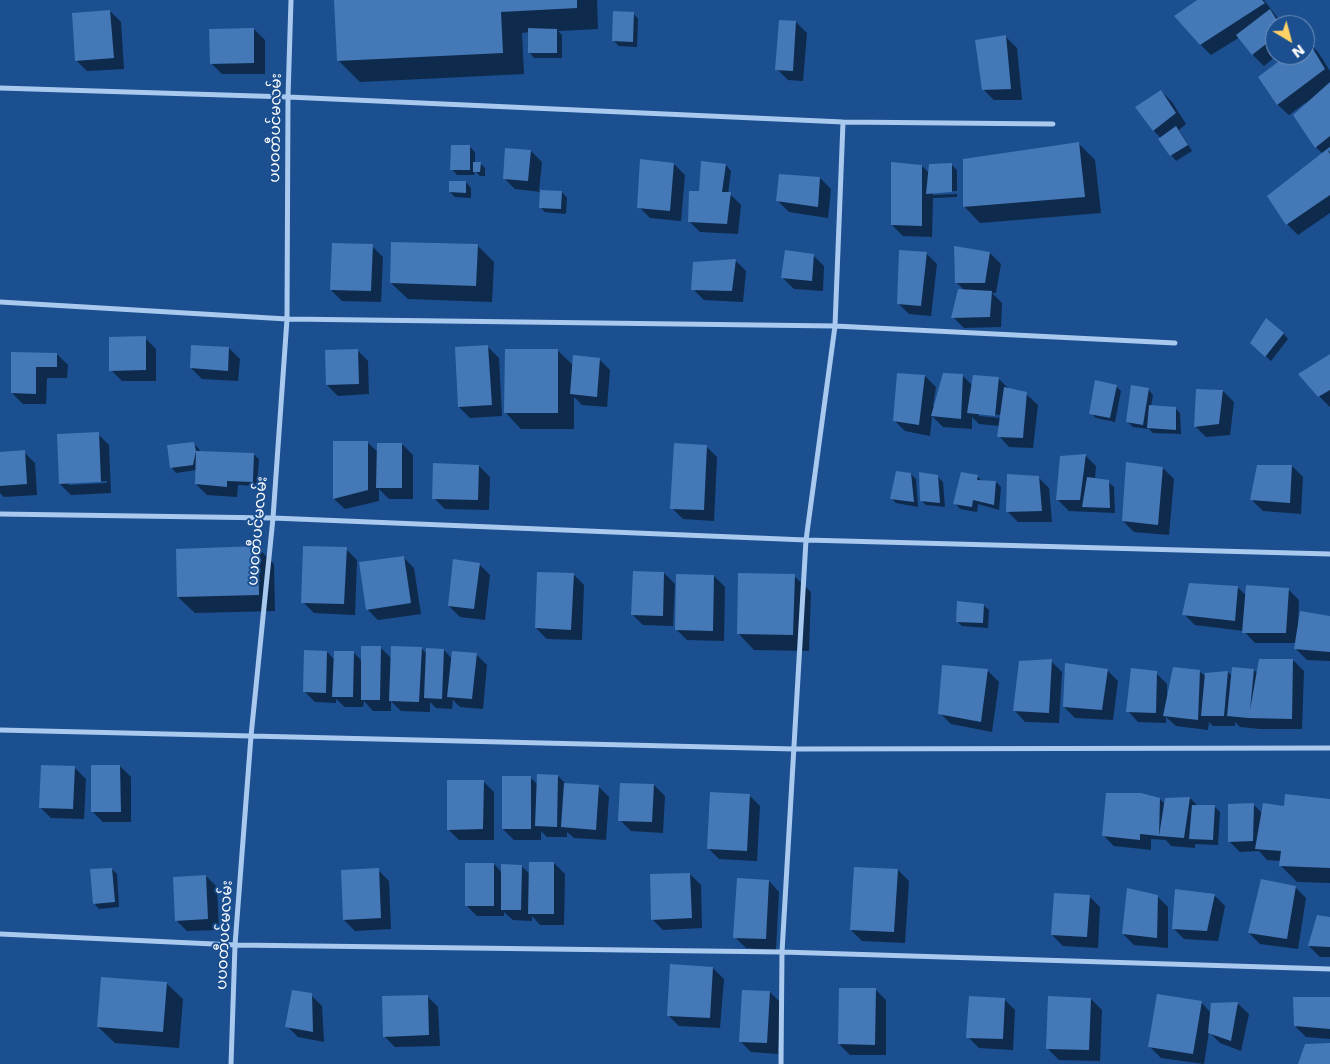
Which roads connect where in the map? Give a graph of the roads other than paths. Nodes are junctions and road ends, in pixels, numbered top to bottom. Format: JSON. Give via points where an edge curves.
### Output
{"nodes":[{"id":1,"x":291,"y":0,"type":"edge"},
{"id":2,"x":0,"y":88,"type":"edge"},
{"id":3,"x":288,"y":97,"type":"junction"},
{"id":4,"x":843,"y":122,"type":"junction"},
{"id":5,"x":1053,"y":124,"type":"dead end"},
{"id":6,"x":0,"y":302,"type":"edge"},
{"id":7,"x":287,"y":319,"type":"junction"},
{"id":8,"x":835,"y":326,"type":"junction"},
{"id":9,"x":1175,"y":343,"type":"dead end"},
{"id":10,"x":0,"y":514,"type":"edge"},
{"id":11,"x":273,"y":518,"type":"junction"},
{"id":12,"x":806,"y":540,"type":"junction"},
{"id":13,"x":1330,"y":554,"type":"edge"},
{"id":14,"x":0,"y":730,"type":"edge"},
{"id":15,"x":251,"y":736,"type":"junction"},
{"id":16,"x":1330,"y":748,"type":"edge"},
{"id":17,"x":794,"y":749,"type":"junction"},
{"id":18,"x":0,"y":934,"type":"edge"},
{"id":19,"x":236,"y":945,"type":"junction"},
{"id":20,"x":782,"y":952,"type":"junction"},
{"id":21,"x":1330,"y":968,"type":"edge"},
{"id":22,"x":231,"y":1064,"type":"edge"},
{"id":23,"x":781,"y":1064,"type":"edge"}],
"edges":[{"from":1,"to":3,"type":"street","name":"ပပဝတီပင်မလမ်း"},
{"from":2,"to":3,"type":"street"},
{"from":3,"to":4,"type":"street"},
{"from":3,"to":7,"type":"street","name":"ပပဝတီပင်မလမ်း"},
{"from":4,"to":5,"type":"street"},
{"from":4,"to":8,"type":"street"},
{"from":6,"to":7,"type":"street"},
{"from":7,"to":8,"type":"street"},
{"from":7,"to":11,"type":"street","name":"ပပဝတီပင်မလမ်း"},
{"from":8,"to":9,"type":"street"},
{"from":8,"to":12,"type":"street"},
{"from":10,"to":11,"type":"street"},
{"from":11,"to":12,"type":"street"},
{"from":11,"to":15,"type":"street","name":"ပပဝတီပင်မလမ်း"},
{"from":12,"to":13,"type":"street"},
{"from":12,"to":17,"type":"street"},
{"from":14,"to":15,"type":"street"},
{"from":15,"to":17,"type":"street"},
{"from":15,"to":19,"type":"street","name":"ပပဝတီပင်မလမ်း"},
{"from":16,"to":17,"type":"street"},
{"from":17,"to":20,"type":"street"},
{"from":18,"to":19,"type":"street"},
{"from":19,"to":20,"type":"street"},
{"from":19,"to":22,"type":"street","name":"ပပဝတီပင်မလမ်း"},
{"from":20,"to":21,"type":"street"},
{"from":20,"to":23,"type":"street"}]}
